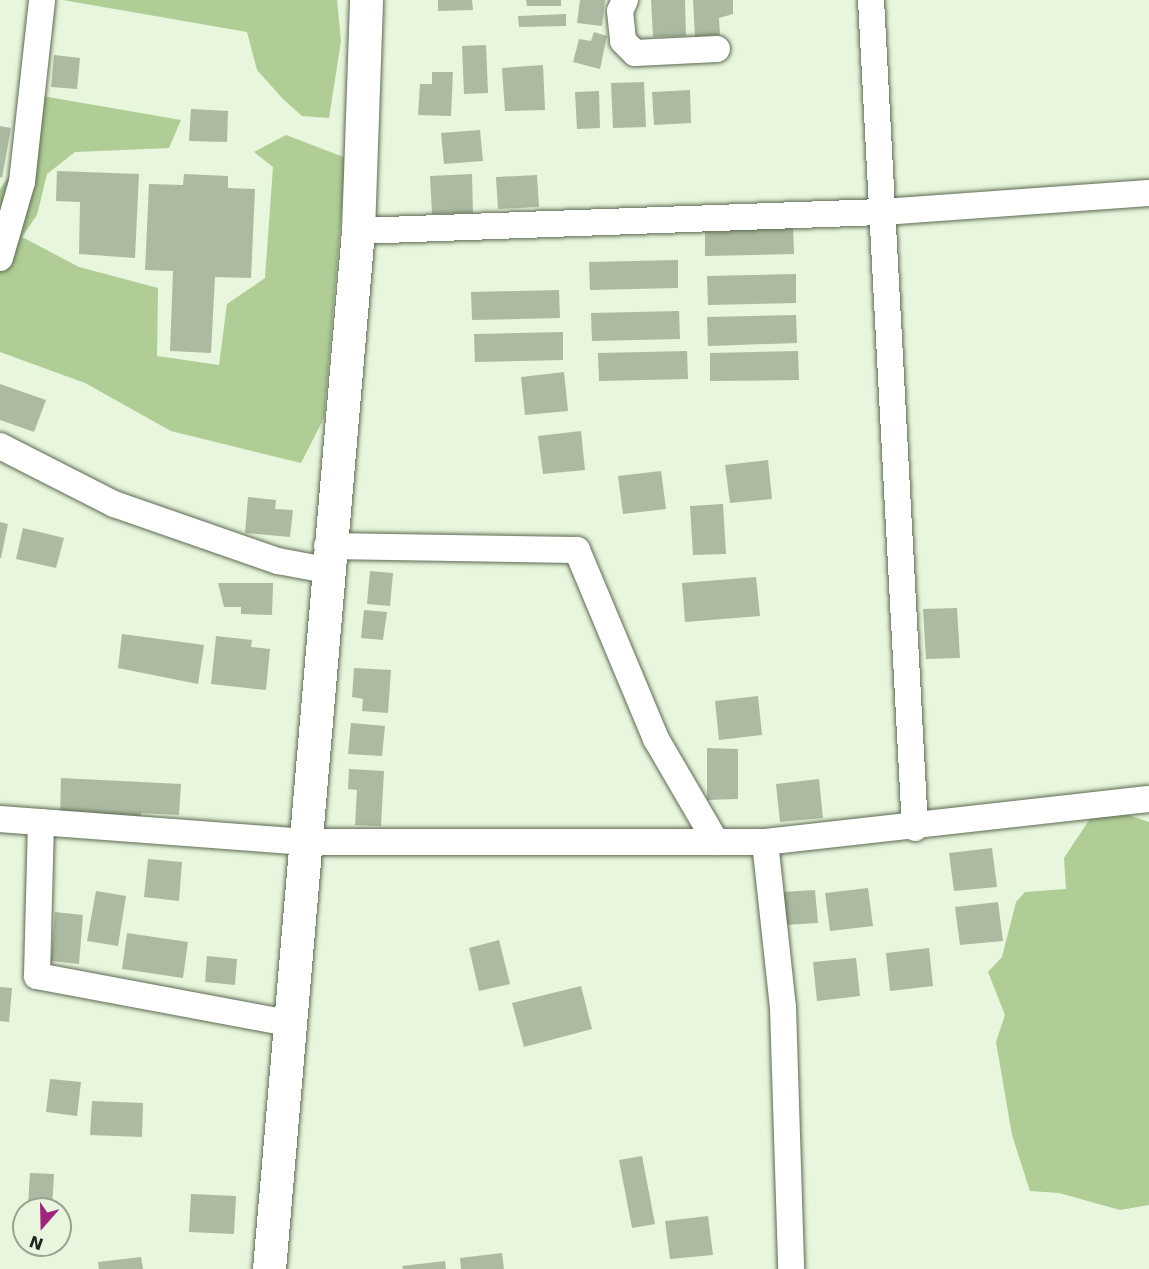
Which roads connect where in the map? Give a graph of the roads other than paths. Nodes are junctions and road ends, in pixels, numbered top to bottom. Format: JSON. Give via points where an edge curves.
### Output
{"nodes":[{"id":1,"x":42,"y":0,"type":"edge"},
{"id":2,"x":366,"y":0,"type":"edge"},
{"id":3,"x":625,"y":0,"type":"edge"},
{"id":4,"x":871,"y":0,"type":"edge"},
{"id":5,"x":717,"y":49,"type":"dead end"},
{"id":6,"x":1149,"y":193,"type":"edge"},
{"id":7,"x":882,"y":212,"type":"junction"},
{"id":8,"x":358,"y":231,"type":"junction"},
{"id":9,"x":0,"y":258,"type":"edge"},
{"id":10,"x":0,"y":446,"type":"edge"},
{"id":11,"x":327,"y":558,"type":"junction"},
{"id":12,"x":1149,"y":799,"type":"edge"},
{"id":13,"x":0,"y":819,"type":"edge"},
{"id":14,"x":41,"y":822,"type":"junction"},
{"id":15,"x":915,"y":828,"type":"junction"},
{"id":16,"x":306,"y":842,"type":"junction"},
{"id":17,"x":716,"y":842,"type":"junction"},
{"id":18,"x":765,"y":842,"type":"junction"},
{"id":19,"x":289,"y":1023,"type":"junction"},
{"id":20,"x":269,"y":1269,"type":"edge"},
{"id":21,"x":791,"y":1269,"type":"edge"}],
"edges":[{"from":1,"to":9,"type":"street","via":[[22,182]]},
{"from":2,"to":8,"type":"street"},
{"from":3,"to":5,"type":"street","via":[[620,11],[623,41],[635,53]]},
{"from":4,"to":7,"type":"street"},
{"from":6,"to":7,"type":"street"},
{"from":7,"to":8,"type":"street"},
{"from":7,"to":15,"type":"street"},
{"from":8,"to":11,"type":"street"},
{"from":10,"to":11,"type":"street","via":[[114,504],[278,561]]},
{"from":11,"to":16,"type":"street"},
{"from":11,"to":17,"type":"street","via":[[577,550],[656,739]]},
{"from":12,"to":15,"type":"street"},
{"from":13,"to":14,"type":"street"},
{"from":14,"to":16,"type":"street"},
{"from":14,"to":19,"type":"street","via":[[37,976]]},
{"from":15,"to":18,"type":"street"},
{"from":16,"to":17,"type":"street"},
{"from":16,"to":19,"type":"street"},
{"from":17,"to":18,"type":"street"},
{"from":18,"to":21,"type":"street","via":[[783,1008]]},
{"from":19,"to":20,"type":"street"}]}
